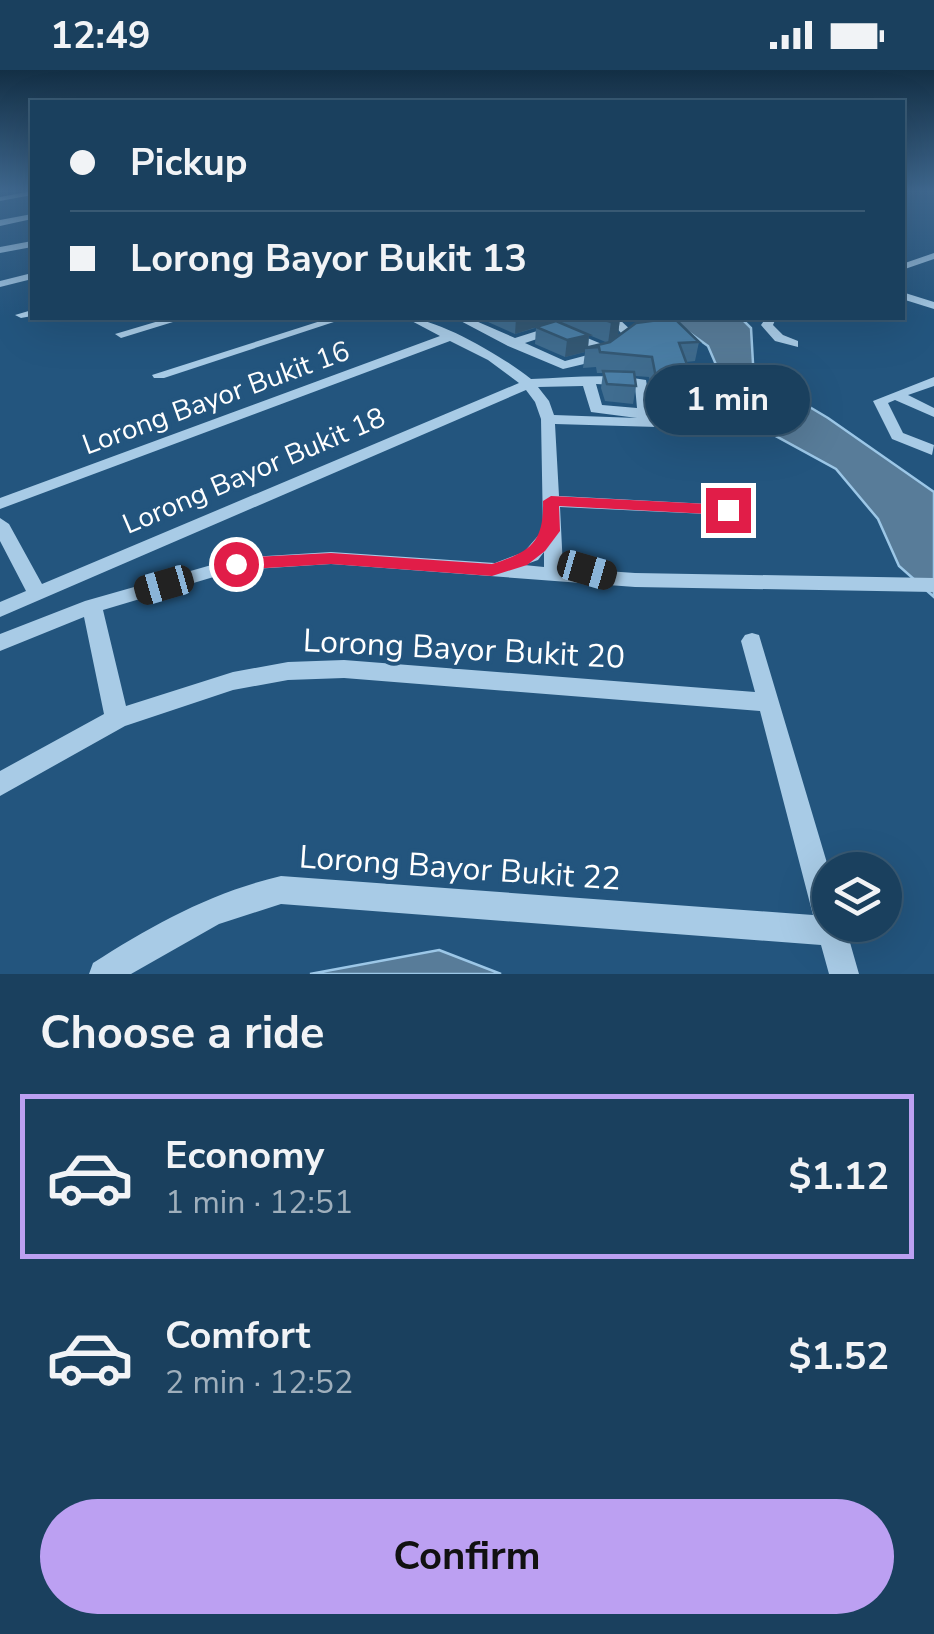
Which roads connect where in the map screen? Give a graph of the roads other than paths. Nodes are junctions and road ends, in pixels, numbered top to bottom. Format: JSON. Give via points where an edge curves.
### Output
{"nodes":[{"id":1,"x":30,"y":244,"type":"edge"},
{"id":2,"x":0,"y":250,"type":"edge"},
{"id":3,"x":905,"y":255,"type":"edge"},
{"id":4,"x":934,"y":256,"type":"edge"},
{"id":5,"x":921,"y":260,"type":"junction"},
{"id":6,"x":905,"y":266,"type":"edge"},
{"id":7,"x":30,"y":276,"type":"edge"},
{"id":8,"x":0,"y":284,"type":"edge"},
{"id":9,"x":905,"y":296,"type":"edge"},
{"id":10,"x":934,"y":306,"type":"edge"},
{"id":11,"x":173,"y":320,"type":"edge"},
{"id":12,"x":334,"y":320,"type":"edge"},
{"id":13,"x":415,"y":320,"type":"edge"},
{"id":14,"x":465,"y":320,"type":"edge"},
{"id":15,"x":614,"y":320,"type":"edge"},
{"id":16,"x":770,"y":320,"type":"edge"},
{"id":17,"x":121,"y":334,"type":"dead end"},
{"id":18,"x":449,"y":337,"type":"junction"},
{"id":19,"x":512,"y":343,"type":"junction"},
{"id":20,"x":794,"y":344,"type":"dead end"},
{"id":21,"x":609,"y":352,"type":"junction"},
{"id":22,"x":550,"y":362,"type":"junction"},
{"id":23,"x":159,"y":376,"type":"dead end"},
{"id":24,"x":525,"y":378,"type":"junction"},
{"id":25,"x":934,"y":381,"type":"edge"},
{"id":26,"x":589,"y":382,"type":"junction"},
{"id":27,"x":896,"y":395,"type":"junction"},
{"id":28,"x":934,"y":413,"type":"edge"},
{"id":29,"x":645,"y":417,"type":"junction"},
{"id":30,"x":548,"y":419,"type":"junction"},
{"id":31,"x":691,"y":424,"type":"dead end"},
{"id":32,"x":932,"y":450,"type":"edge"},
{"id":33,"x":551,"y":501,"type":"junction"},
{"id":34,"x":0,"y":504,"type":"edge"},
{"id":35,"x":728,"y":510,"type":"dead end"},
{"id":36,"x":0,"y":524,"type":"edge"},
{"id":37,"x":552,"y":531,"type":"junction"},
{"id":38,"x":485,"y":570,"type":"junction"},
{"id":39,"x":554,"y":573,"type":"junction"},
{"id":40,"x":628,"y":580,"type":"junction"},
{"id":41,"x":934,"y":585,"type":"edge"},
{"id":42,"x":38,"y":594,"type":"junction"},
{"id":43,"x":92,"y":606,"type":"junction"},
{"id":44,"x":0,"y":610,"type":"edge"},
{"id":45,"x":752,"y":641,"type":"dead end"},
{"id":46,"x":0,"y":643,"type":"edge"},
{"id":47,"x":768,"y":702,"type":"junction"},
{"id":48,"x":117,"y":719,"type":"junction"},
{"id":49,"x":0,"y":784,"type":"edge"},
{"id":50,"x":812,"y":863,"type":"edge"},
{"id":51,"x":812,"y":931,"type":"edge"},
{"id":52,"x":834,"y":942,"type":"edge"},
{"id":53,"x":104,"y":974,"type":"edge"},
{"id":54,"x":844,"y":974,"type":"edge"}],
"edges":[{"from":1,"to":2,"type":"street"},
{"from":3,"to":5,"type":"street"},
{"from":4,"to":5,"type":"street"},
{"from":5,"to":6,"type":"street"},
{"from":7,"to":8,"type":"street"},
{"from":9,"to":10,"type":"street"},
{"from":11,"to":17,"type":"street"},
{"from":12,"to":23,"type":"street"},
{"from":13,"to":18,"type":"street"},
{"from":14,"to":19,"type":"street"},
{"from":15,"to":21,"type":"street","via":[[629,334]]},
{"from":16,"to":20,"type":"street","via":[[772,334]]},
{"from":18,"to":24,"type":"street"},
{"from":18,"to":34,"type":"street","name":"Lorong Bayor Bukit 16"},
{"from":19,"to":21,"type":"street","via":[[556,329]]},
{"from":19,"to":22,"type":"street"},
{"from":21,"to":22,"type":"street","name":"Lorong Bayor Bukit 18","via":[[574,365]]},
{"from":22,"to":24,"type":"street","name":"Lorong Bayor Bukit 18"},
{"from":24,"to":26,"type":"street"},
{"from":24,"to":30,"type":"street","via":[[542,396]]},
{"from":24,"to":42,"type":"street","name":"Lorong Bayor Bukit 18"},
{"from":25,"to":27,"type":"street"},
{"from":26,"to":29,"type":"street","via":[[596,409]]},
{"from":26,"to":29,"type":"street","via":[[641,383]]},
{"from":27,"to":28,"type":"street"},
{"from":27,"to":32,"type":"street","via":[[880,401],[891,428]]},
{"from":29,"to":30,"type":"street"},
{"from":29,"to":31,"type":"street"},
{"from":30,"to":33,"type":"street"},
{"from":33,"to":35,"type":"street"},
{"from":33,"to":37,"type":"street"},
{"from":36,"to":42,"type":"street"},
{"from":37,"to":38,"type":"street","via":[[530,556]]},
{"from":37,"to":39,"type":"street"},
{"from":37,"to":40,"type":"street","via":[[559,551],[576,564]]},
{"from":38,"to":39,"type":"street"},
{"from":38,"to":40,"type":"street","via":[[497,580],[599,588],[622,588]]},
{"from":38,"to":43,"type":"street","via":[[331,558],[236,564]]},
{"from":39,"to":40,"type":"street"},
{"from":40,"to":41,"type":"street"},
{"from":42,"to":44,"type":"street","name":"Lorong Bayor Bukit 18"},
{"from":43,"to":46,"type":"street"},
{"from":43,"to":48,"type":"street"},
{"from":45,"to":47,"type":"street"},
{"from":47,"to":48,"type":"street","name":"Lorong Bayor Bukit 20","via":[[344,669],[233,681]]},
{"from":47,"to":50,"type":"street"},
{"from":48,"to":49,"type":"street","name":"Lorong Bayor Bukit 20"},
{"from":51,"to":53,"type":"street","name":"Lorong Bayor Bukit 22","via":[[281,890],[235,900]]},
{"from":52,"to":54,"type":"street"}]}
